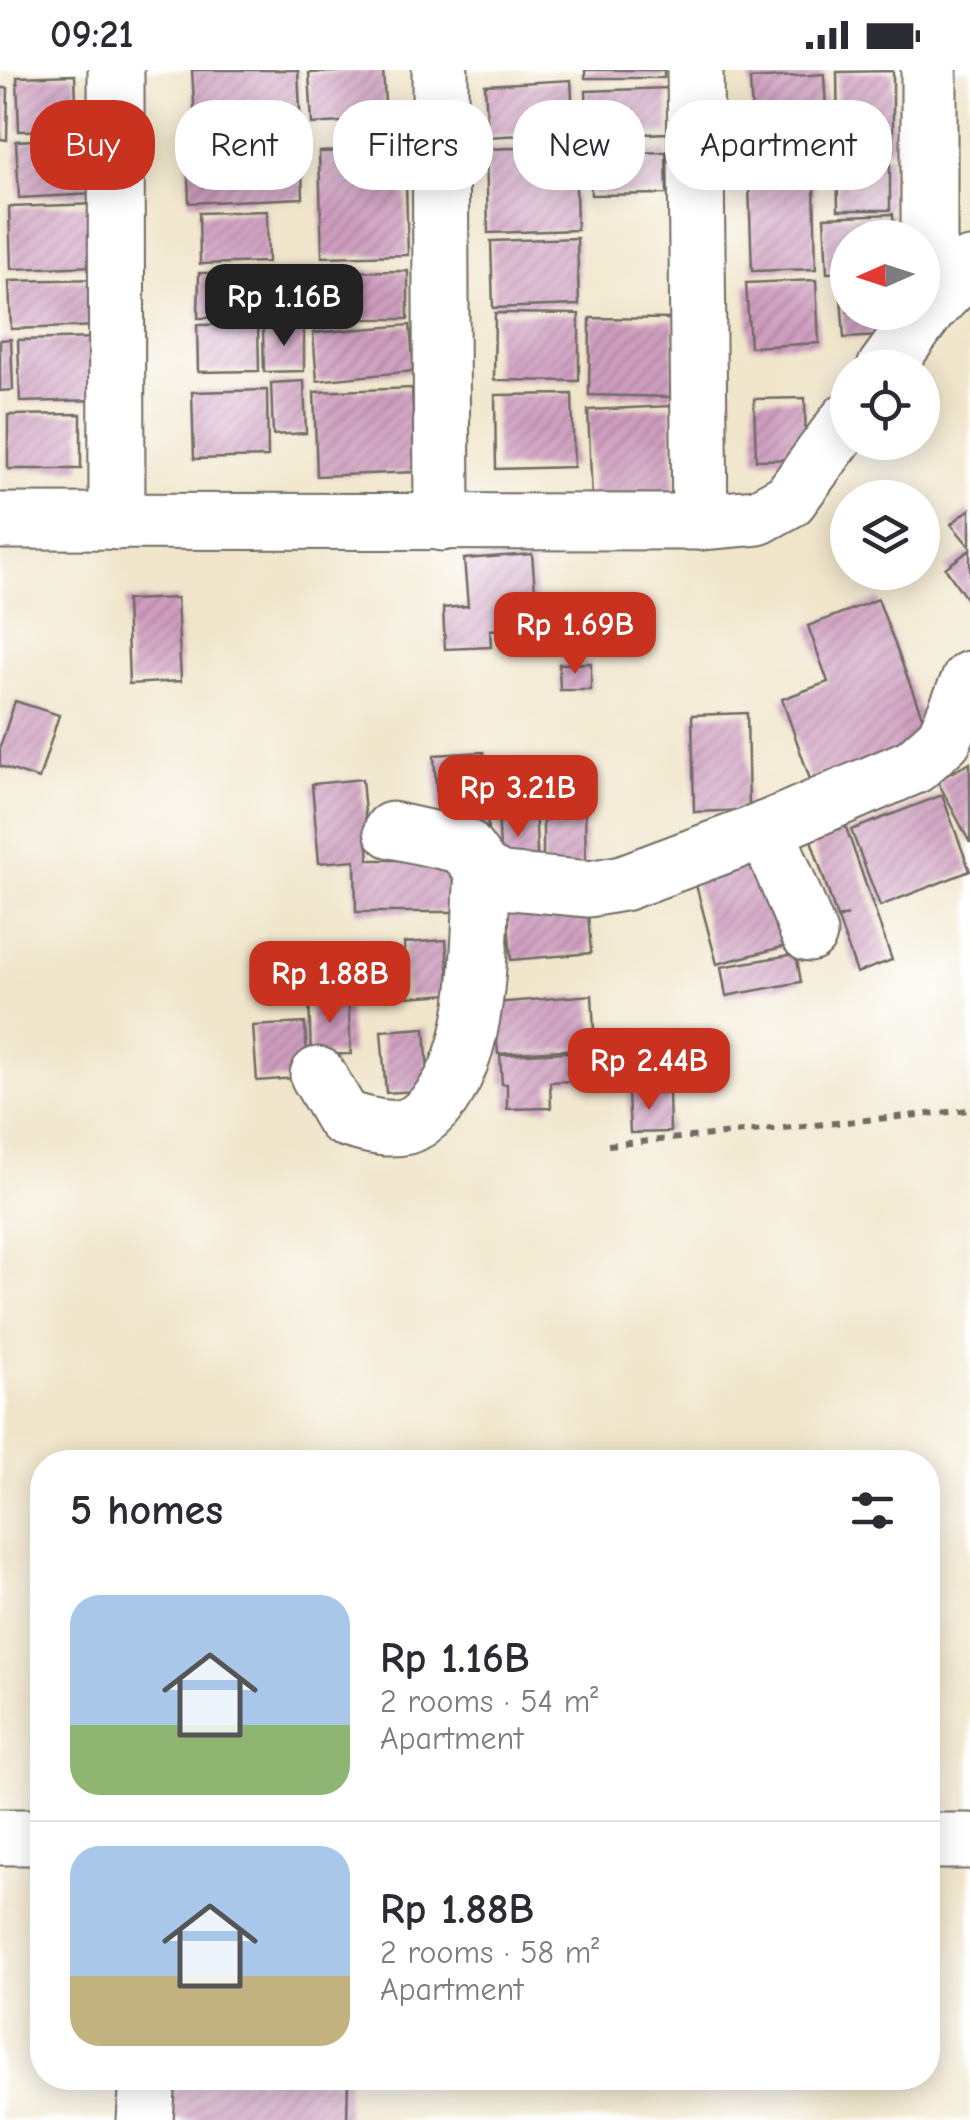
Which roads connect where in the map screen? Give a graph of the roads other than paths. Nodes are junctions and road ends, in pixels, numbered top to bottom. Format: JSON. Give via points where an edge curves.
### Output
{"nodes":[{"id":1,"x":116,"y":70,"type":"edge"},
{"id":2,"x":440,"y":70,"type":"edge"},
{"id":3,"x":695,"y":70,"type":"edge"},
{"id":4,"x":929,"y":70,"type":"edge"},
{"id":5,"x":929,"y":220,"type":"edge"},
{"id":6,"x":970,"y":266,"type":"edge"},
{"id":7,"x":940,"y":297,"type":"edge"},
{"id":8,"x":830,"y":444,"type":"edge"},
{"id":9,"x":0,"y":522,"type":"edge"},
{"id":10,"x":117,"y":522,"type":"junction"},
{"id":11,"x":700,"y":522,"type":"junction"},
{"id":12,"x":442,"y":524,"type":"junction"},
{"id":13,"x":970,"y":679,"type":"edge"},
{"id":14,"x":766,"y":829,"type":"junction"},
{"id":15,"x":392,"y":830,"type":"dead end"},
{"id":16,"x":483,"y":872,"type":"junction"},
{"id":17,"x":809,"y":934,"type":"dead end"},
{"id":18,"x":318,"y":1076,"type":"dead end"},
{"id":19,"x":0,"y":1837,"type":"edge"},
{"id":20,"x":30,"y":1837,"type":"edge"},
{"id":21,"x":940,"y":1841,"type":"edge"},
{"id":22,"x":970,"y":1841,"type":"edge"},
{"id":23,"x":147,"y":2090,"type":"edge"},
{"id":24,"x":145,"y":2120,"type":"edge"}],
"edges":[{"from":1,"to":10,"type":"street"},
{"from":2,"to":12,"type":"street"},
{"from":3,"to":11,"type":"street"},
{"from":4,"to":5,"type":"street"},
{"from":6,"to":7,"type":"street"},
{"from":8,"to":11,"type":"street","via":[[789,500],[758,516]]},
{"from":9,"to":10,"type":"street"},
{"from":10,"to":12,"type":"street"},
{"from":11,"to":12,"type":"street"},
{"from":13,"to":14,"type":"street","via":[[944,739],[914,766]]},
{"from":14,"to":16,"type":"street","via":[[623,883],[589,889],[502,881]]},
{"from":14,"to":17,"type":"street"},
{"from":15,"to":16,"type":"street","via":[[464,846]]},
{"from":16,"to":18,"type":"street","via":[[472,1024],[456,1076],[444,1092],[416,1123],[376,1128],[343,1118]]},
{"from":19,"to":20,"type":"street"},
{"from":21,"to":22,"type":"street"},
{"from":23,"to":24,"type":"street"}]}
